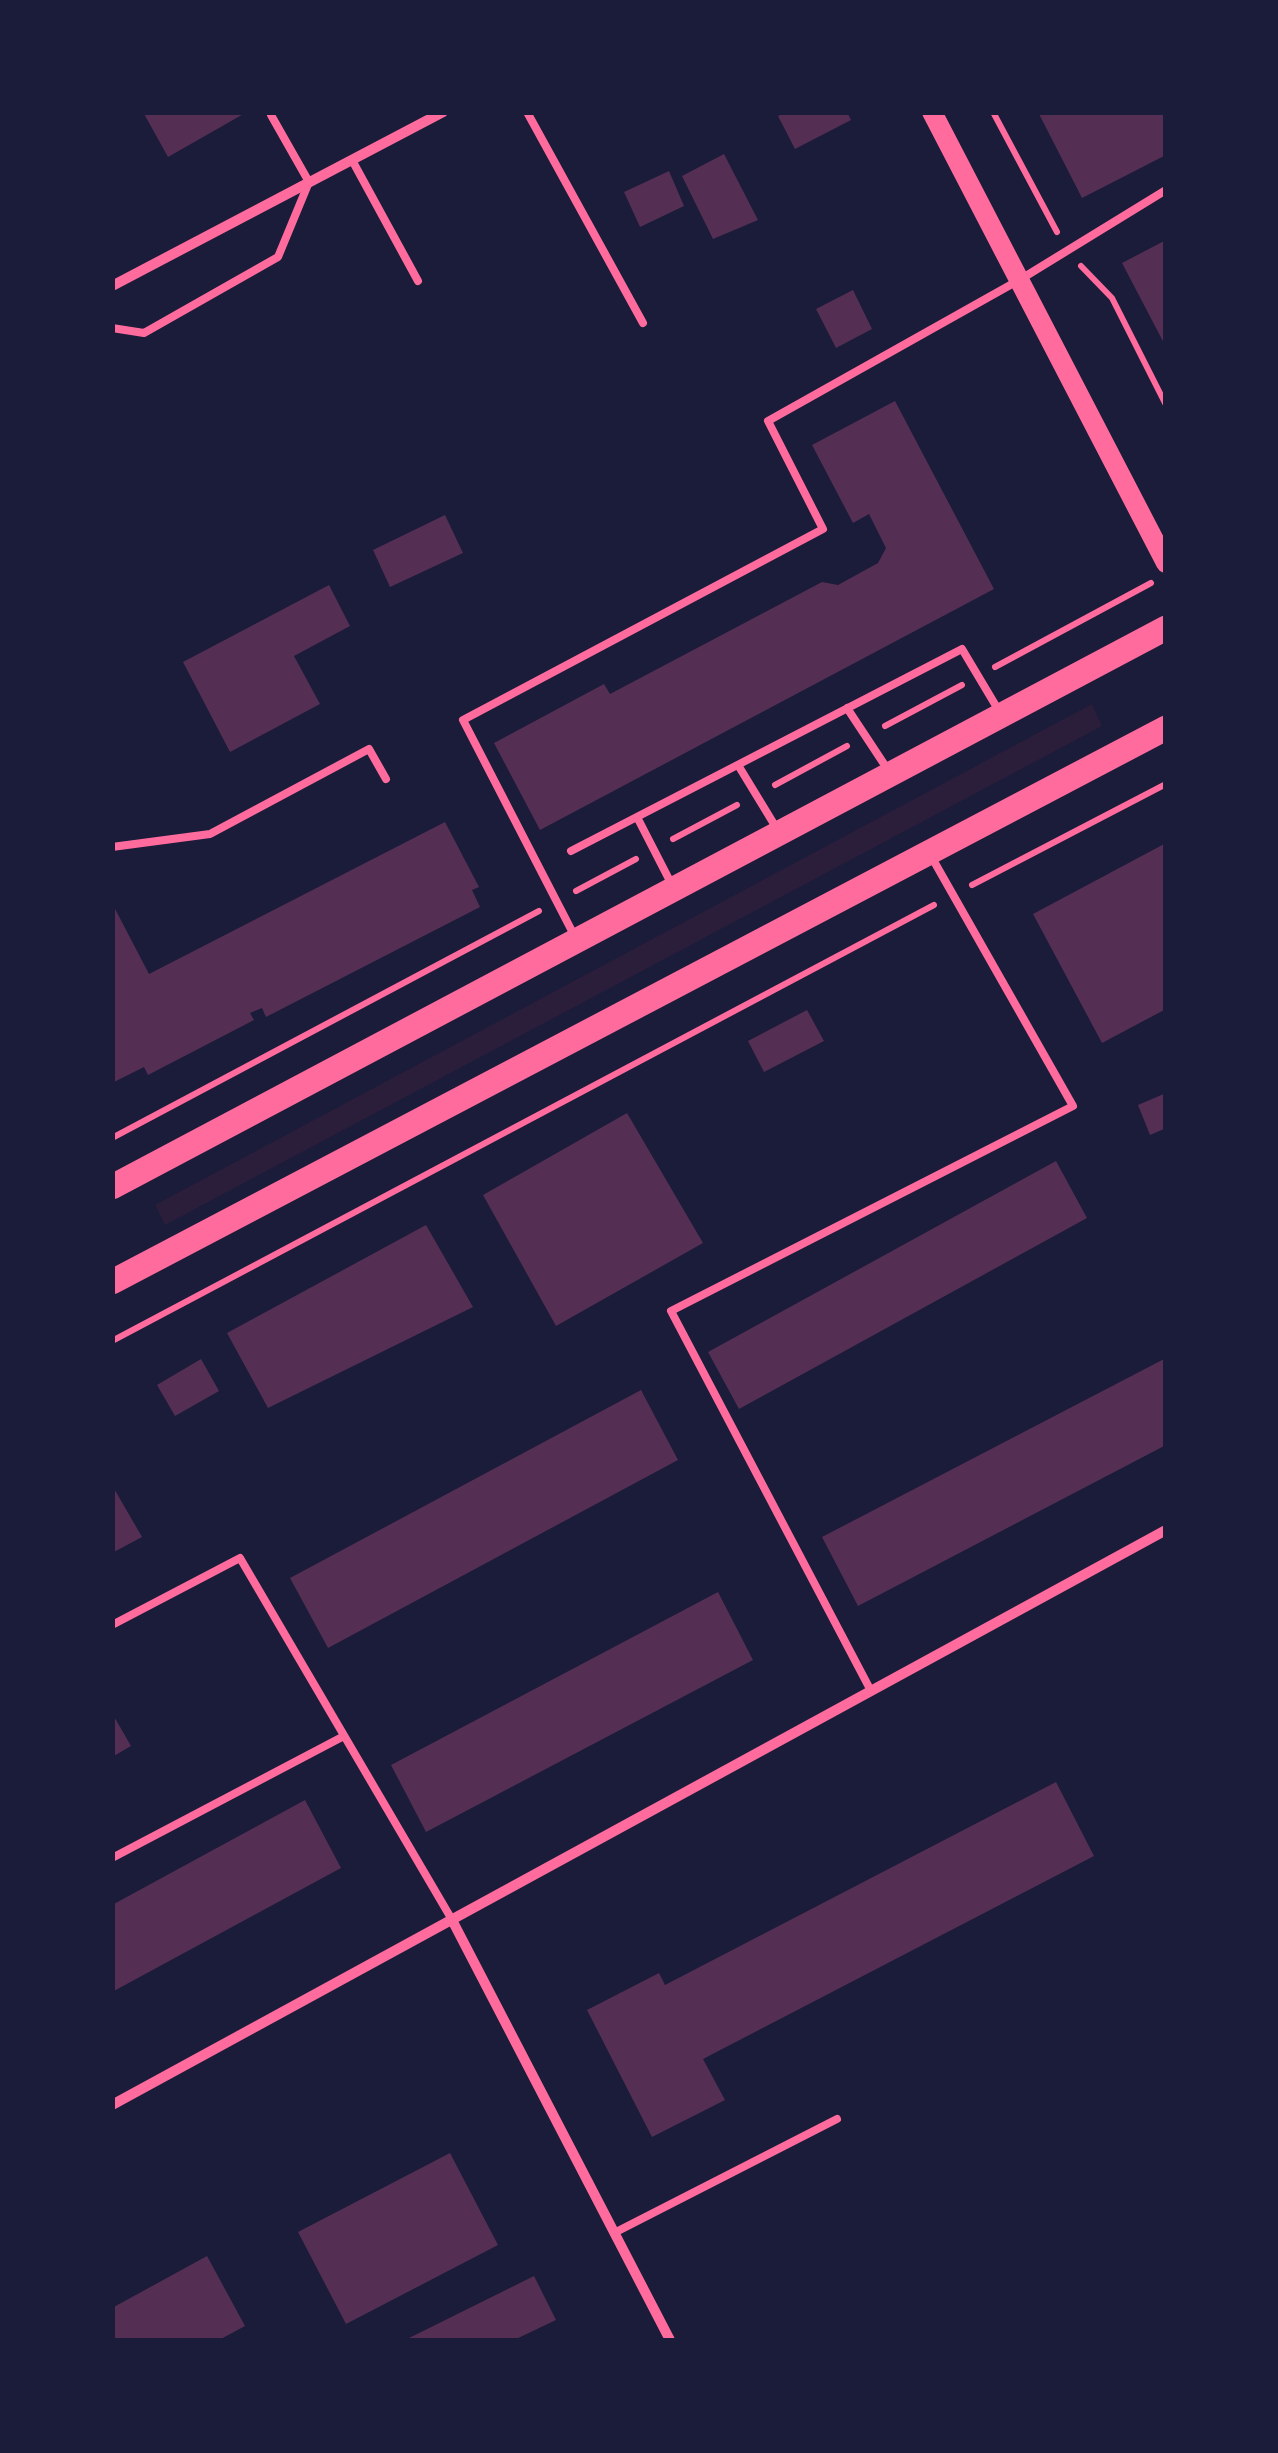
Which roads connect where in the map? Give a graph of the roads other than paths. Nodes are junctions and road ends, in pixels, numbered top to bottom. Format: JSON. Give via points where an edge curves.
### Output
{"nodes":[{"id":1,"x":442,"y":112,"type":"edge"},
{"id":2,"x":527,"y":112,"type":"edge"},
{"id":3,"x":932,"y":112,"type":"edge"},
{"id":4,"x":271,"y":115,"type":"dead end"},
{"id":5,"x":352,"y":160,"type":"junction"},
{"id":6,"x":309,"y":182,"type":"junction"},
{"id":7,"x":1166,"y":190,"type":"edge"},
{"id":8,"x":1021,"y":279,"type":"junction"},
{"id":9,"x":418,"y":281,"type":"dead end"},
{"id":10,"x":112,"y":286,"type":"edge"},
{"id":11,"x":644,"y":323,"type":"dead end"},
{"id":12,"x":112,"y":328,"type":"edge"},
{"id":13,"x":1166,"y":564,"type":"edge"},
{"id":14,"x":1166,"y":628,"type":"edge"},
{"id":15,"x":847,"y":708,"type":"junction"},
{"id":16,"x":1001,"y":715,"type":"junction"},
{"id":17,"x":1166,"y":728,"type":"edge"},
{"id":18,"x":738,"y":765,"type":"junction"},
{"id":19,"x":891,"y":774,"type":"junction"},
{"id":20,"x":386,"y":780,"type":"dead end"},
{"id":21,"x":637,"y":817,"type":"junction"},
{"id":22,"x":780,"y":833,"type":"junction"},
{"id":23,"x":112,"y":847,"type":"edge"},
{"id":24,"x":571,"y":851,"type":"dead end"},
{"id":25,"x":929,"y":852,"type":"junction"},
{"id":26,"x":674,"y":889,"type":"junction"},
{"id":27,"x":576,"y":940,"type":"junction"},
{"id":28,"x":112,"y":1187,"type":"edge"},
{"id":29,"x":112,"y":1282,"type":"edge"},
{"id":30,"x":1166,"y":1530,"type":"edge"},
{"id":31,"x":112,"y":1625,"type":"edge"},
{"id":32,"x":870,"y":1690,"type":"junction"},
{"id":33,"x":344,"y":1736,"type":"junction"},
{"id":34,"x":112,"y":1858,"type":"edge"},
{"id":35,"x":451,"y":1918,"type":"junction"},
{"id":36,"x":112,"y":2105,"type":"edge"},
{"id":37,"x":837,"y":2119,"type":"dead end"},
{"id":38,"x":614,"y":2233,"type":"junction"},
{"id":39,"x":670,"y":2340,"type":"edge"}],
"edges":[{"from":1,"to":5,"type":"street"},
{"from":2,"to":11,"type":"lane"},
{"from":3,"to":8,"type":"main road"},
{"from":4,"to":6,"type":"lane"},
{"from":5,"to":6,"type":"street"},
{"from":5,"to":9,"type":"lane"},
{"from":6,"to":10,"type":"street"},
{"from":6,"to":12,"type":"lane","via":[[278,257],[144,334]]},
{"from":7,"to":8,"type":"lane"},
{"from":8,"to":13,"type":"main road"},
{"from":8,"to":27,"type":"lane","via":[[768,422],[824,529],[462,720]]},
{"from":14,"to":16,"type":"main road"},
{"from":15,"to":16,"type":"lane","via":[[962,649]]},
{"from":15,"to":18,"type":"lane"},
{"from":15,"to":19,"type":"lane"},
{"from":16,"to":19,"type":"main road"},
{"from":17,"to":25,"type":"main road"},
{"from":18,"to":21,"type":"lane"},
{"from":18,"to":22,"type":"lane"},
{"from":19,"to":22,"type":"main road"},
{"from":20,"to":23,"type":"lane","via":[[370,750],[210,834]]},
{"from":21,"to":24,"type":"lane"},
{"from":21,"to":26,"type":"lane"},
{"from":22,"to":26,"type":"main road"},
{"from":25,"to":29,"type":"main road"},
{"from":25,"to":32,"type":"lane","via":[[1073,1106],[671,1311]]},
{"from":26,"to":27,"type":"main road"},
{"from":27,"to":28,"type":"main road"},
{"from":30,"to":32,"type":"street"},
{"from":31,"to":33,"type":"lane","via":[[240,1558]]},
{"from":32,"to":35,"type":"street"},
{"from":33,"to":34,"type":"lane"},
{"from":33,"to":35,"type":"lane"},
{"from":35,"to":36,"type":"street"},
{"from":35,"to":38,"type":"street"},
{"from":37,"to":38,"type":"lane"},
{"from":38,"to":39,"type":"street"}]}
